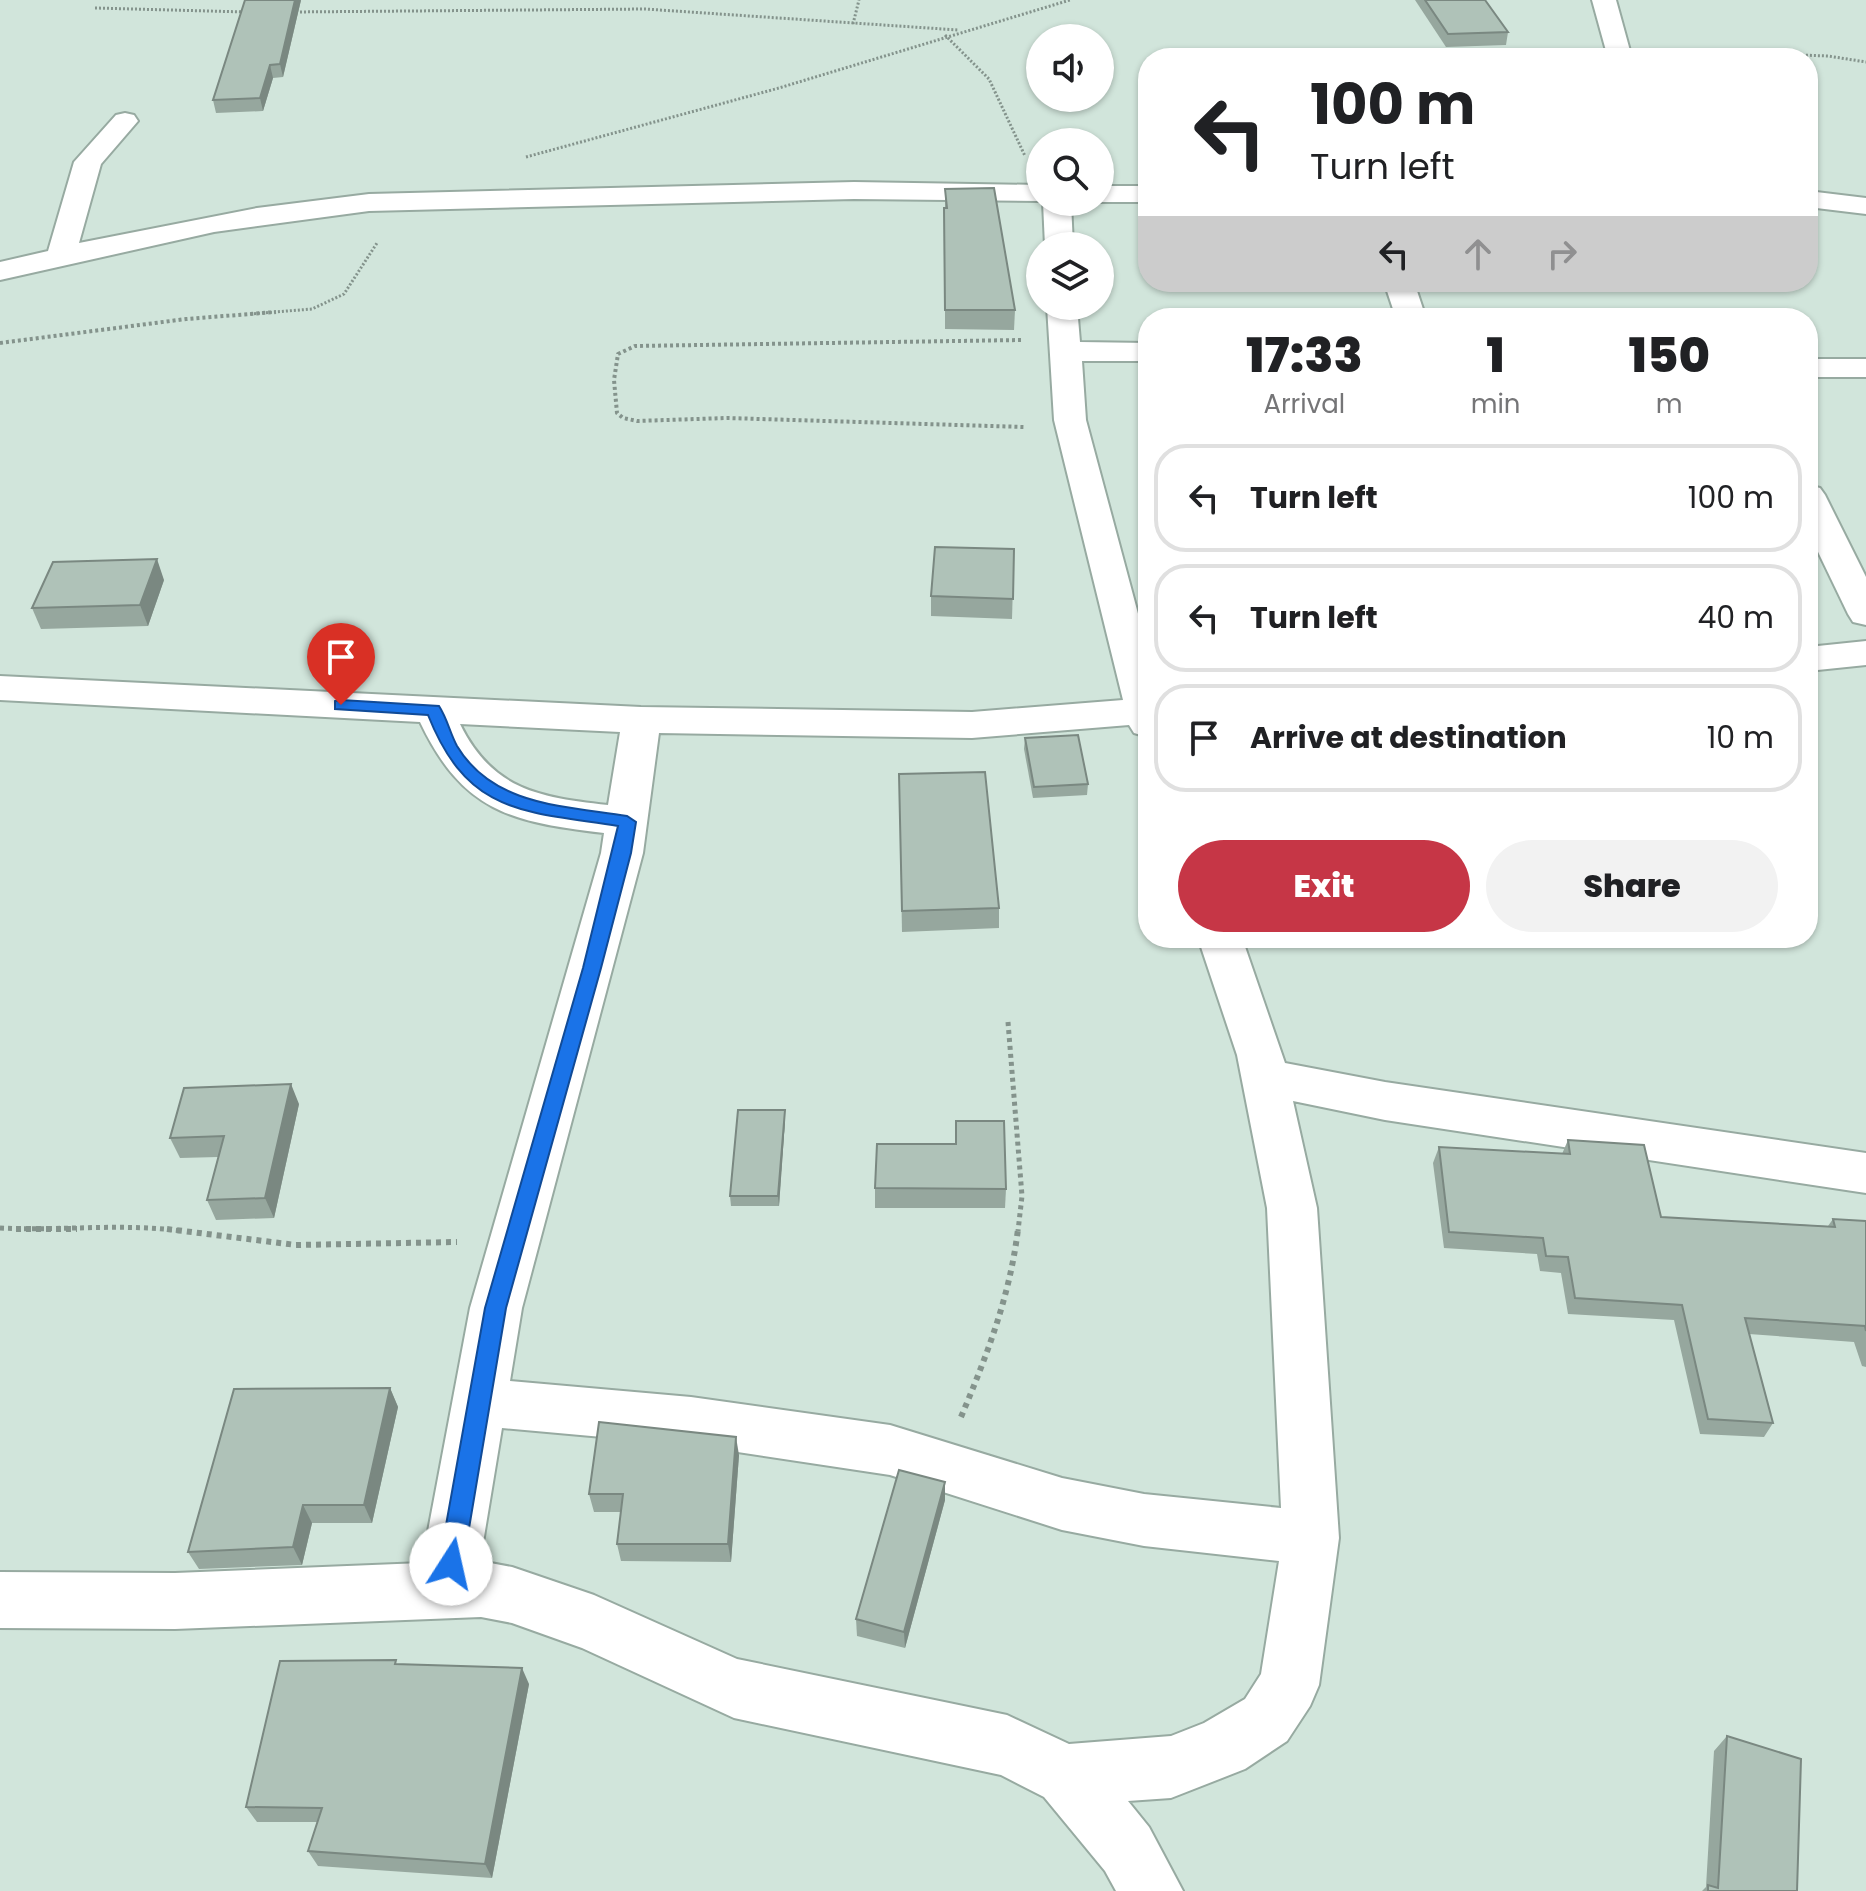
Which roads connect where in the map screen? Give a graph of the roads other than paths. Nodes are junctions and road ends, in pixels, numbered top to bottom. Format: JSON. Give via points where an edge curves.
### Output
{"nodes":[{"id":1,"x":1604,"y":0,"type":"edge"},
{"id":2,"x":1618,"y":48,"type":"edge"},
{"id":3,"x":125,"y":121,"type":"dead end"},
{"id":4,"x":1026,"y":193,"type":"edge"},
{"id":5,"x":1114,"y":194,"type":"edge"},
{"id":6,"x":1138,"y":194,"type":"edge"},
{"id":7,"x":1818,"y":200,"type":"edge"},
{"id":8,"x":1866,"y":206,"type":"edge"},
{"id":9,"x":61,"y":257,"type":"junction"},
{"id":10,"x":0,"y":271,"type":"edge"},
{"id":11,"x":1063,"y":332,"type":"edge"},
{"id":12,"x":1138,"y":350,"type":"edge"},
{"id":13,"x":1818,"y":368,"type":"edge"},
{"id":14,"x":1866,"y":368,"type":"edge"},
{"id":15,"x":1818,"y":516,"type":"edge"},
{"id":16,"x":1866,"y":614,"type":"edge"},
{"id":17,"x":1866,"y":653,"type":"edge"},
{"id":18,"x":1818,"y":658,"type":"edge"},
{"id":19,"x":1138,"y":684,"type":"edge"},
{"id":20,"x":0,"y":688,"type":"edge"},
{"id":21,"x":434,"y":710,"type":"junction"},
{"id":22,"x":1138,"y":715,"type":"edge"},
{"id":23,"x":641,"y":720,"type":"junction"},
{"id":24,"x":627,"y":822,"type":"junction"},
{"id":25,"x":1223,"y":948,"type":"edge"},
{"id":26,"x":1265,"y":1077,"type":"junction"},
{"id":27,"x":1866,"y":1173,"type":"edge"},
{"id":28,"x":479,"y":1402,"type":"junction"},
{"id":29,"x":1311,"y":1538,"type":"junction"},
{"id":30,"x":446,"y":1591,"type":"junction"},
{"id":31,"x":0,"y":1600,"type":"edge"},
{"id":32,"x":1066,"y":1775,"type":"junction"},
{"id":33,"x":1151,"y":1891,"type":"edge"}],
"edges":[{"from":1,"to":2,"type":"street"},
{"from":3,"to":9,"type":"street","via":[[88,162]]},
{"from":4,"to":9,"type":"street","via":[[888,188],[404,202],[202,226]]},
{"from":5,"to":6,"type":"street"},
{"from":7,"to":8,"type":"street"},
{"from":9,"to":10,"type":"street"},
{"from":11,"to":12,"type":"street"},
{"from":11,"to":19,"type":"street","via":[[1073,429]]},
{"from":13,"to":14,"type":"street"},
{"from":15,"to":16,"type":"street"},
{"from":17,"to":18,"type":"street"},
{"from":20,"to":21,"type":"street"},
{"from":21,"to":23,"type":"street"},
{"from":21,"to":24,"type":"street","via":[[449,746],[494,794],[528,806]]},
{"from":22,"to":23,"type":"street","via":[[972,725]]},
{"from":23,"to":24,"type":"street"},
{"from":24,"to":28,"type":"street","via":[[592,968],[496,1308]]},
{"from":25,"to":26,"type":"street"},
{"from":26,"to":27,"type":"street","via":[[1385,1101]]},
{"from":26,"to":29,"type":"street","via":[[1292,1208]]},
{"from":28,"to":29,"type":"street","via":[[691,1421],[890,1450],[1062,1504],[1144,1520]]},
{"from":28,"to":30,"type":"street"},
{"from":29,"to":32,"type":"street","via":[[1289,1685],[1266,1720],[1223,1747],[1171,1767]]},
{"from":30,"to":31,"type":"street","via":[[175,1601]]},
{"from":30,"to":32,"type":"street","via":[[481,1589],[512,1595],[594,1624],[734,1688],[1007,1746]]},
{"from":32,"to":33,"type":"street","via":[[1127,1849]]}]}
